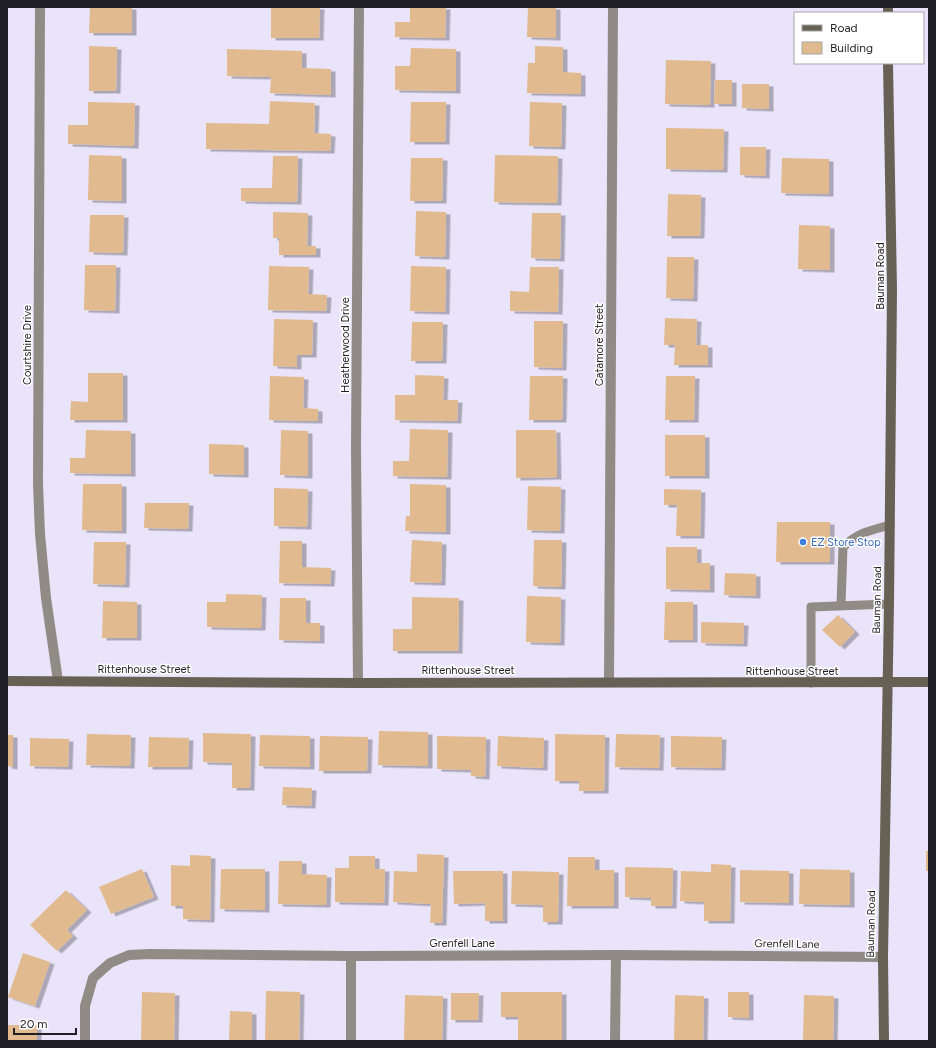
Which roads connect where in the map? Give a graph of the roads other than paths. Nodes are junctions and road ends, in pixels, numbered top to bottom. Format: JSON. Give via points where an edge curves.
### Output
{"nodes":[{"id":1,"x":40,"y":7,"type":"edge"},
{"id":2,"x":359,"y":7,"type":"edge"},
{"id":3,"x":614,"y":7,"type":"edge"},
{"id":4,"x":888,"y":64,"type":"edge"},
{"id":5,"x":890,"y":525,"type":"junction"},
{"id":6,"x":889,"y":604,"type":"junction"},
{"id":7,"x":841,"y":605,"type":"junction"},
{"id":8,"x":7,"y":681,"type":"edge"},
{"id":9,"x":58,"y":681,"type":"junction"},
{"id":10,"x":358,"y":682,"type":"junction"},
{"id":11,"x":609,"y":682,"type":"junction"},
{"id":12,"x":811,"y":682,"type":"junction"},
{"id":13,"x":887,"y":682,"type":"junction"},
{"id":14,"x":929,"y":682,"type":"edge"},
{"id":15,"x":616,"y":955,"type":"junction"},
{"id":16,"x":351,"y":956,"type":"junction"},
{"id":17,"x":883,"y":957,"type":"junction"},
{"id":18,"x":85,"y":1041,"type":"edge"},
{"id":19,"x":351,"y":1041,"type":"edge"},
{"id":20,"x":615,"y":1041,"type":"edge"},
{"id":21,"x":884,"y":1041,"type":"edge"}],
"edges":[{"from":1,"to":9,"type":"street","name":"Courtshire Drive","via":[[38,468],[46,598]]},
{"from":2,"to":10,"type":"street","name":"Heatherwood Drive","via":[[356,448]]},
{"from":3,"to":11,"type":"street","name":"Catamore Street"},
{"from":4,"to":5,"type":"street","name":"Bauman Road","via":[[892,290]]},
{"from":5,"to":6,"type":"street","name":"Bauman Road"},
{"from":5,"to":7,"type":"lane","via":[[853,537],[842,547]]},
{"from":6,"to":7,"type":"lane"},
{"from":6,"to":13,"type":"street","name":"Bauman Road"},
{"from":7,"to":12,"type":"lane","via":[[811,606]]},
{"from":8,"to":9,"type":"street","name":"Rittenhouse Street"},
{"from":9,"to":10,"type":"street","name":"Rittenhouse Street"},
{"from":10,"to":11,"type":"street","name":"Rittenhouse Street"},
{"from":11,"to":12,"type":"street","name":"Rittenhouse Street"},
{"from":12,"to":13,"type":"street","name":"Rittenhouse Street"},
{"from":13,"to":14,"type":"street","name":"Rittenhouse Street"},
{"from":13,"to":17,"type":"street","name":"Bauman Road"},
{"from":15,"to":16,"type":"street","name":"Grenfell Lane"},
{"from":15,"to":17,"type":"street","name":"Grenfell Lane"},
{"from":15,"to":20,"type":"street"},
{"from":16,"to":18,"type":"street","name":"Grenfell Lane","via":[[129,955],[110,963],[93,978],[85,1006]]},
{"from":16,"to":19,"type":"street"},
{"from":17,"to":21,"type":"street","name":"Bauman Road"}]}
